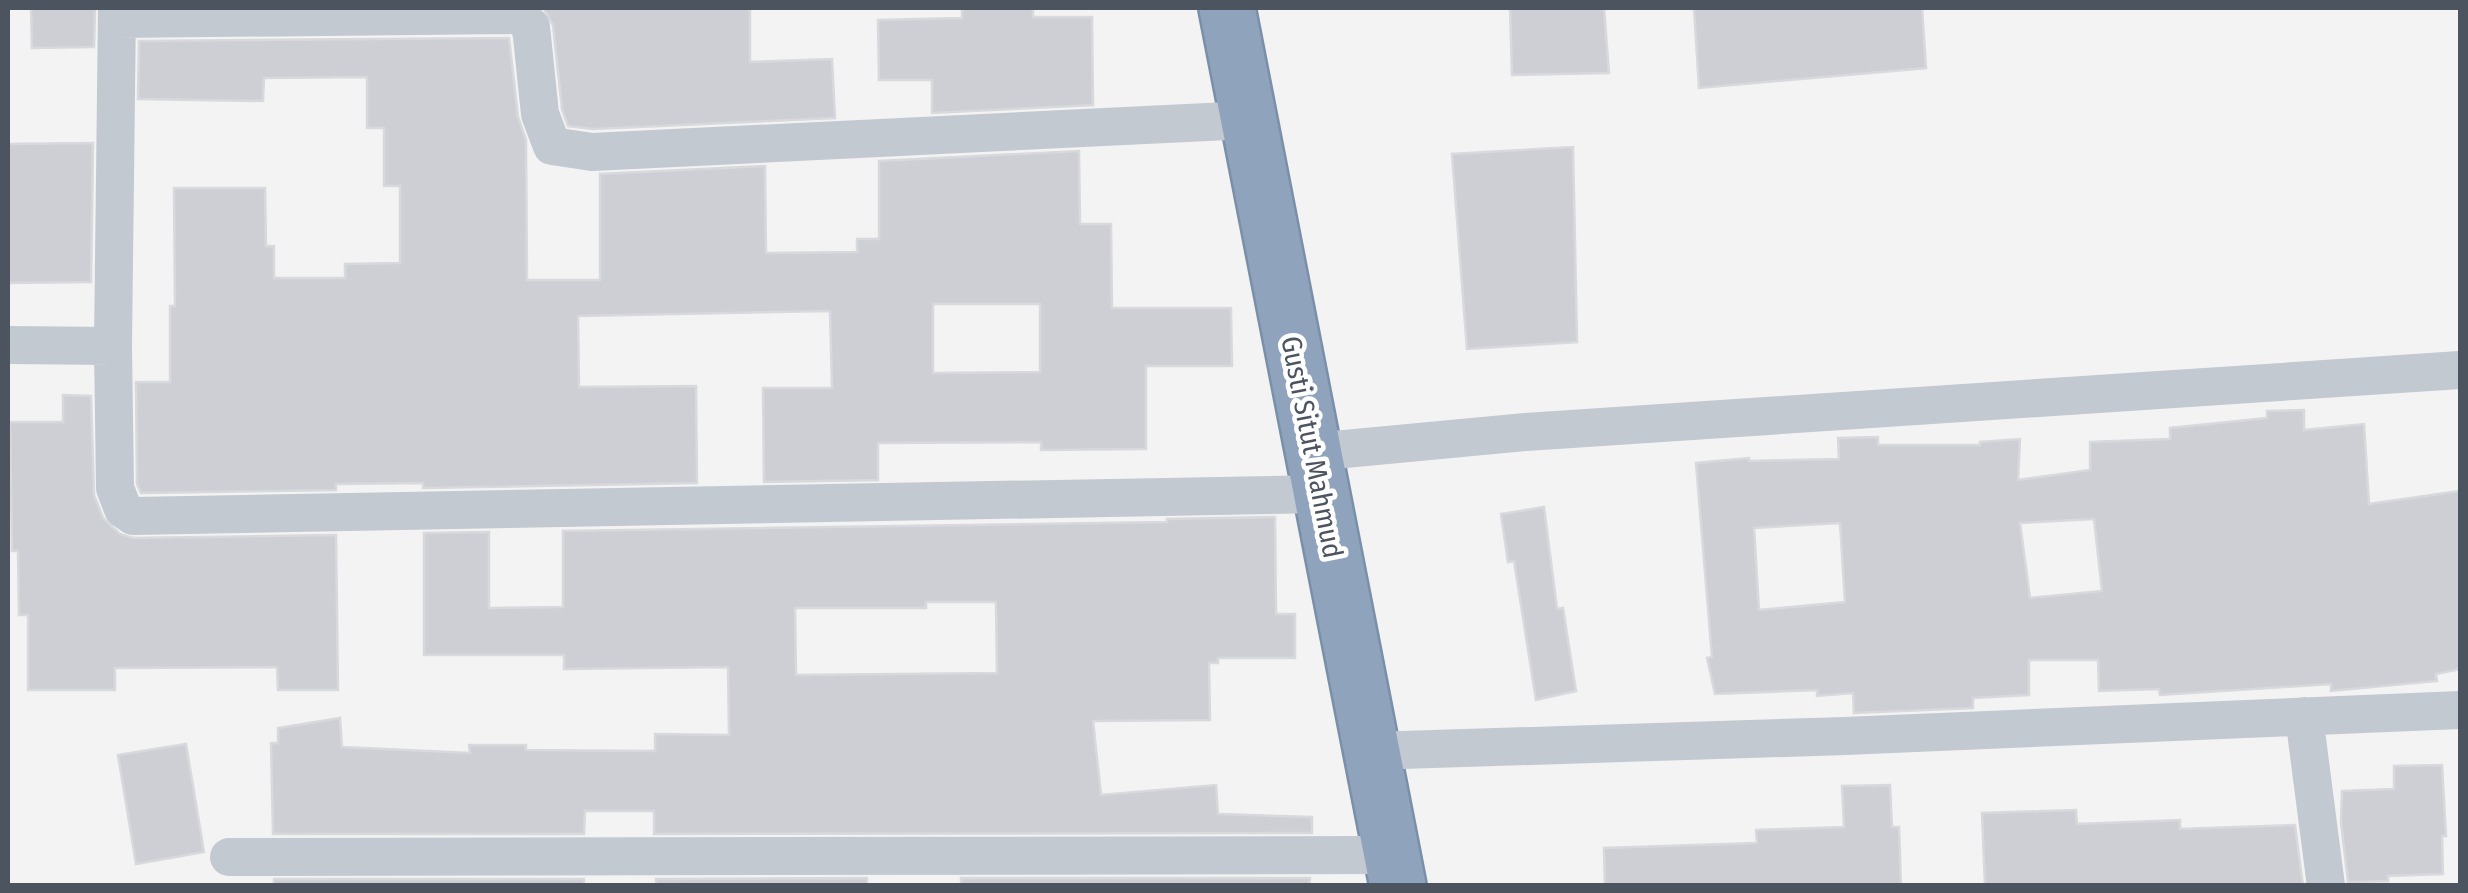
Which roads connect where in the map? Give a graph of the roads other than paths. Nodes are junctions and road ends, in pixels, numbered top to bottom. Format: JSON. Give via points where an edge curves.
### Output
{"nodes":[{"id":1,"x":1227,"y":8,"type":"edge"},
{"id":2,"x":117,"y":13,"type":"edge"},
{"id":3,"x":1249,"y":120,"type":"junction"},
{"id":4,"x":8,"y":344,"type":"edge"},
{"id":5,"x":113,"y":346,"type":"junction"},
{"id":6,"x":2460,"y":370,"type":"edge"},
{"id":7,"x":1317,"y":473,"type":"junction"},
{"id":8,"x":2460,"y":710,"type":"edge"},
{"id":9,"x":2304,"y":716,"type":"junction"},
{"id":10,"x":1371,"y":751,"type":"junction"},
{"id":11,"x":229,"y":857,"type":"dead end"},
{"id":12,"x":1395,"y":870,"type":"edge"},
{"id":13,"x":2326,"y":886,"type":"edge"}],
"edges":[{"from":1,"to":3,"type":"highway","name":"Gusti Situt Mahmud"},
{"from":2,"to":3,"type":"street","via":[[519,14],[531,26],[540,114],[552,146],[592,152]]},
{"from":2,"to":5,"type":"street"},
{"from":3,"to":7,"type":"highway","name":"Gusti Situt Mahmud"},
{"from":4,"to":5,"type":"street"},
{"from":5,"to":7,"type":"street","via":[[115,488],[132,516]]},
{"from":6,"to":7,"type":"street","via":[[1546,430]]},
{"from":7,"to":10,"type":"highway","name":"Gusti Situt Mahmud"},
{"from":8,"to":9,"type":"street"},
{"from":9,"to":10,"type":"street"},
{"from":9,"to":13,"type":"street"},
{"from":10,"to":12,"type":"highway","name":"Gusti Situt Mahmud"},
{"from":11,"to":12,"type":"street"}]}
